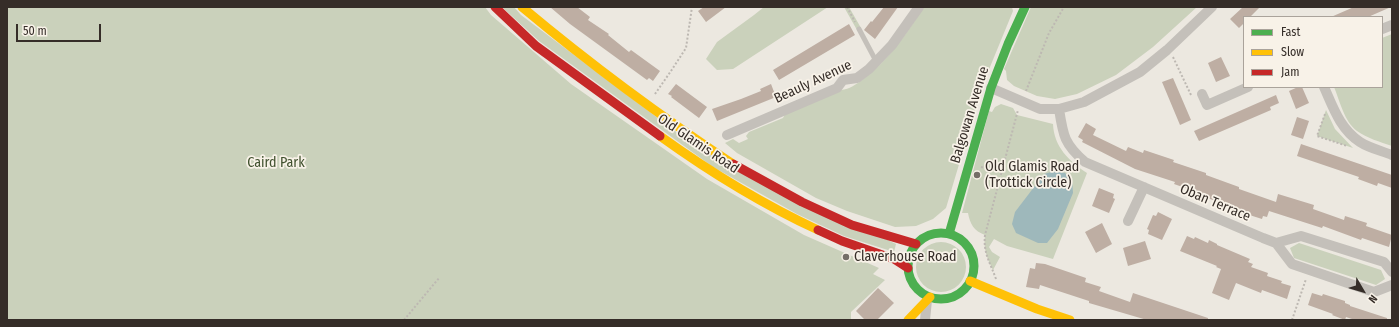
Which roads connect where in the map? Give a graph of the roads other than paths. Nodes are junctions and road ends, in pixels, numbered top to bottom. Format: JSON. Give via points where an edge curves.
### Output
{"nodes":[{"id":1,"x":495,"y":7,"type":"edge"},
{"id":2,"x":522,"y":7,"type":"edge"},
{"id":3,"x":919,"y":7,"type":"edge"},
{"id":4,"x":1025,"y":7,"type":"edge"},
{"id":5,"x":1212,"y":7,"type":"edge"},
{"id":6,"x":859,"y":29,"type":"road end"},
{"id":7,"x":876,"y":61,"type":"junction"},
{"id":8,"x":992,"y":88,"type":"junction"},
{"id":9,"x":1246,"y":88,"type":"edge"},
{"id":10,"x":1324,"y":88,"type":"edge"},
{"id":11,"x":1202,"y":94,"type":"road end"},
{"id":12,"x":1059,"y":109,"type":"junction"},
{"id":13,"x":727,"y":136,"type":"dead end"},
{"id":14,"x":1392,"y":155,"type":"edge"},
{"id":15,"x":1144,"y":188,"type":"junction"},
{"id":16,"x":1128,"y":221,"type":"dead end"},
{"id":17,"x":949,"y":234,"type":"junction"},
{"id":18,"x":1276,"y":243,"type":"junction"},
{"id":19,"x":916,"y":244,"type":"junction"},
{"id":20,"x":908,"y":268,"type":"junction"},
{"id":21,"x":1392,"y":272,"type":"edge"},
{"id":22,"x":970,"y":281,"type":"junction"},
{"id":23,"x":1392,"y":285,"type":"edge"},
{"id":24,"x":928,"y":298,"type":"junction"},
{"id":25,"x":908,"y":320,"type":"edge"},
{"id":26,"x":924,"y":320,"type":"edge"},
{"id":27,"x":1070,"y":320,"type":"edge"}],
"edges":[{"from":1,"to":20,"type":"street","name":"Old Glamis Road","via":[[536,46],[699,163],[793,218],[842,241],[894,258]]},
{"from":2,"to":19,"type":"street","name":"Old Glamis Road","via":[[647,104],[738,167],[802,202],[852,225]]},
{"from":3,"to":7,"type":"street","name":"Beauly Avenue","via":[[892,45]]},
{"from":4,"to":8,"type":"street","name":"Balgowan Avenue"},
{"from":5,"to":12,"type":"street","via":[[1140,72],[1084,102]]},
{"from":6,"to":7,"type":"lane"},
{"from":7,"to":13,"type":"street","name":"Beauly Avenue","via":[[857,78],[843,80],[837,88],[740,135]]},
{"from":8,"to":12,"type":"street","via":[[1040,109]]},
{"from":8,"to":17,"type":"street","name":"Balgowan Avenue"},
{"from":9,"to":11,"type":"street","via":[[1207,105]]},
{"from":10,"to":14,"type":"street","via":[[1340,123],[1350,134],[1361,143]]},
{"from":12,"to":15,"type":"street","name":"Oban Terrace","via":[[1063,133],[1075,154],[1085,162]]},
{"from":15,"to":16,"type":"street"},
{"from":15,"to":18,"type":"street","name":"Oban Terrace"},
{"from":17,"to":19,"type":"street","via":[[937,233],[925,237]]},
{"from":17,"to":22,"type":"street","via":[[960,239],[973,257],[974,269]]},
{"from":18,"to":21,"type":"street","via":[[1301,236],[1384,262]]},
{"from":18,"to":23,"type":"street","via":[[1292,264],[1374,292]]},
{"from":19,"to":20,"type":"street"},
{"from":20,"to":24,"type":"street","via":[[915,286]]},
{"from":22,"to":24,"type":"street","via":[[964,290],[954,296],[944,299]]},
{"from":22,"to":27,"type":"street"},
{"from":24,"to":25,"type":"street"},
{"from":24,"to":26,"type":"street"}]}
